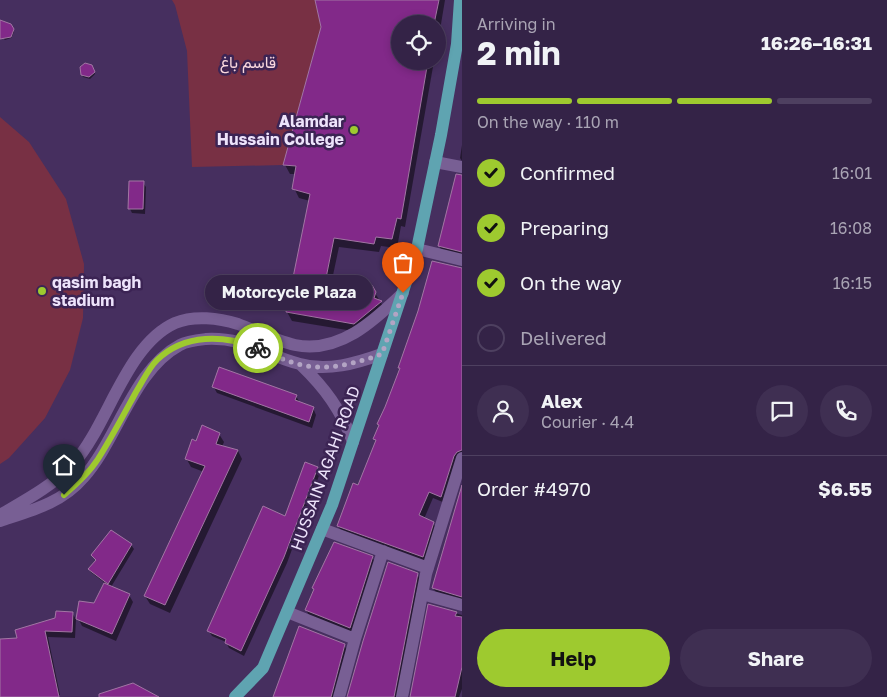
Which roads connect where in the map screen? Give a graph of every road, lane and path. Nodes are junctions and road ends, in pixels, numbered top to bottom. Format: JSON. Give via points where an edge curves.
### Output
{"nodes":[{"id":1,"x":460,"y":0,"type":"edge"},
{"id":2,"x":435,"y":162,"type":"junction"},
{"id":3,"x":462,"y":167,"type":"edge"},
{"id":4,"x":417,"y":249,"type":"junction"},
{"id":5,"x":462,"y":260,"type":"edge"},
{"id":6,"x":403,"y":293,"type":"junction"},
{"id":7,"x":382,"y":354,"type":"junction"},
{"id":8,"x":301,"y":365,"type":"junction"},
{"id":9,"x":353,"y":442,"type":"junction"},
{"id":10,"x":462,"y":458,"type":"edge"},
{"id":11,"x":0,"y":515,"type":"edge"},
{"id":12,"x":0,"y":521,"type":"edge"},
{"id":13,"x":322,"y":529,"type":"junction"},
{"id":14,"x":383,"y":551,"type":"junction"},
{"id":15,"x":428,"y":568,"type":"junction"},
{"id":16,"x":422,"y":594,"type":"junction"},
{"id":17,"x":462,"y":605,"type":"edge"},
{"id":18,"x":287,"y":612,"type":"junction"},
{"id":19,"x":355,"y":638,"type":"junction"},
{"id":20,"x":235,"y":697,"type":"edge"},
{"id":21,"x":339,"y":697,"type":"edge"},
{"id":22,"x":402,"y":697,"type":"edge"}],
"edges":[{"from":1,"to":2,"type":"main road","name":"HUSSAIN AGAHI ROAD","via":[[457,44]]},
{"from":2,"to":3,"type":"street"},
{"from":2,"to":4,"type":"main road","name":"HUSSAIN AGAHI ROAD"},
{"from":4,"to":5,"type":"street"},
{"from":4,"to":6,"type":"main road","name":"HUSSAIN AGAHI ROAD"},
{"from":6,"to":7,"type":"main road","name":"HUSSAIN AGAHI ROAD"},
{"from":6,"to":11,"type":"street","via":[[364,328],[328,344],[295,345],[226,320],[208,318],[175,323],[151,341],[138,357],[74,463],[56,480]]},
{"from":7,"to":8,"type":"street","via":[[331,366]]},
{"from":7,"to":9,"type":"main road","name":"HUSSAIN AGAHI ROAD"},
{"from":8,"to":9,"type":"street","via":[[335,404]]},
{"from":8,"to":12,"type":"street","via":[[231,340],[199,340],[182,344],[157,360],[83,479],[64,495],[40,508]]},
{"from":9,"to":13,"type":"main road","name":"HUSSAIN AGAHI ROAD"},
{"from":10,"to":15,"type":"street"},
{"from":13,"to":14,"type":"street"},
{"from":13,"to":18,"type":"main road","name":"HUSSAIN AGAHI ROAD"},
{"from":14,"to":15,"type":"street"},
{"from":14,"to":19,"type":"street"},
{"from":15,"to":16,"type":"street"},
{"from":16,"to":17,"type":"street"},
{"from":16,"to":22,"type":"street"},
{"from":18,"to":19,"type":"street"},
{"from":18,"to":20,"type":"main road","name":"HUSSAIN AGAHI ROAD","via":[[263,668]]},
{"from":19,"to":21,"type":"street"}]}
